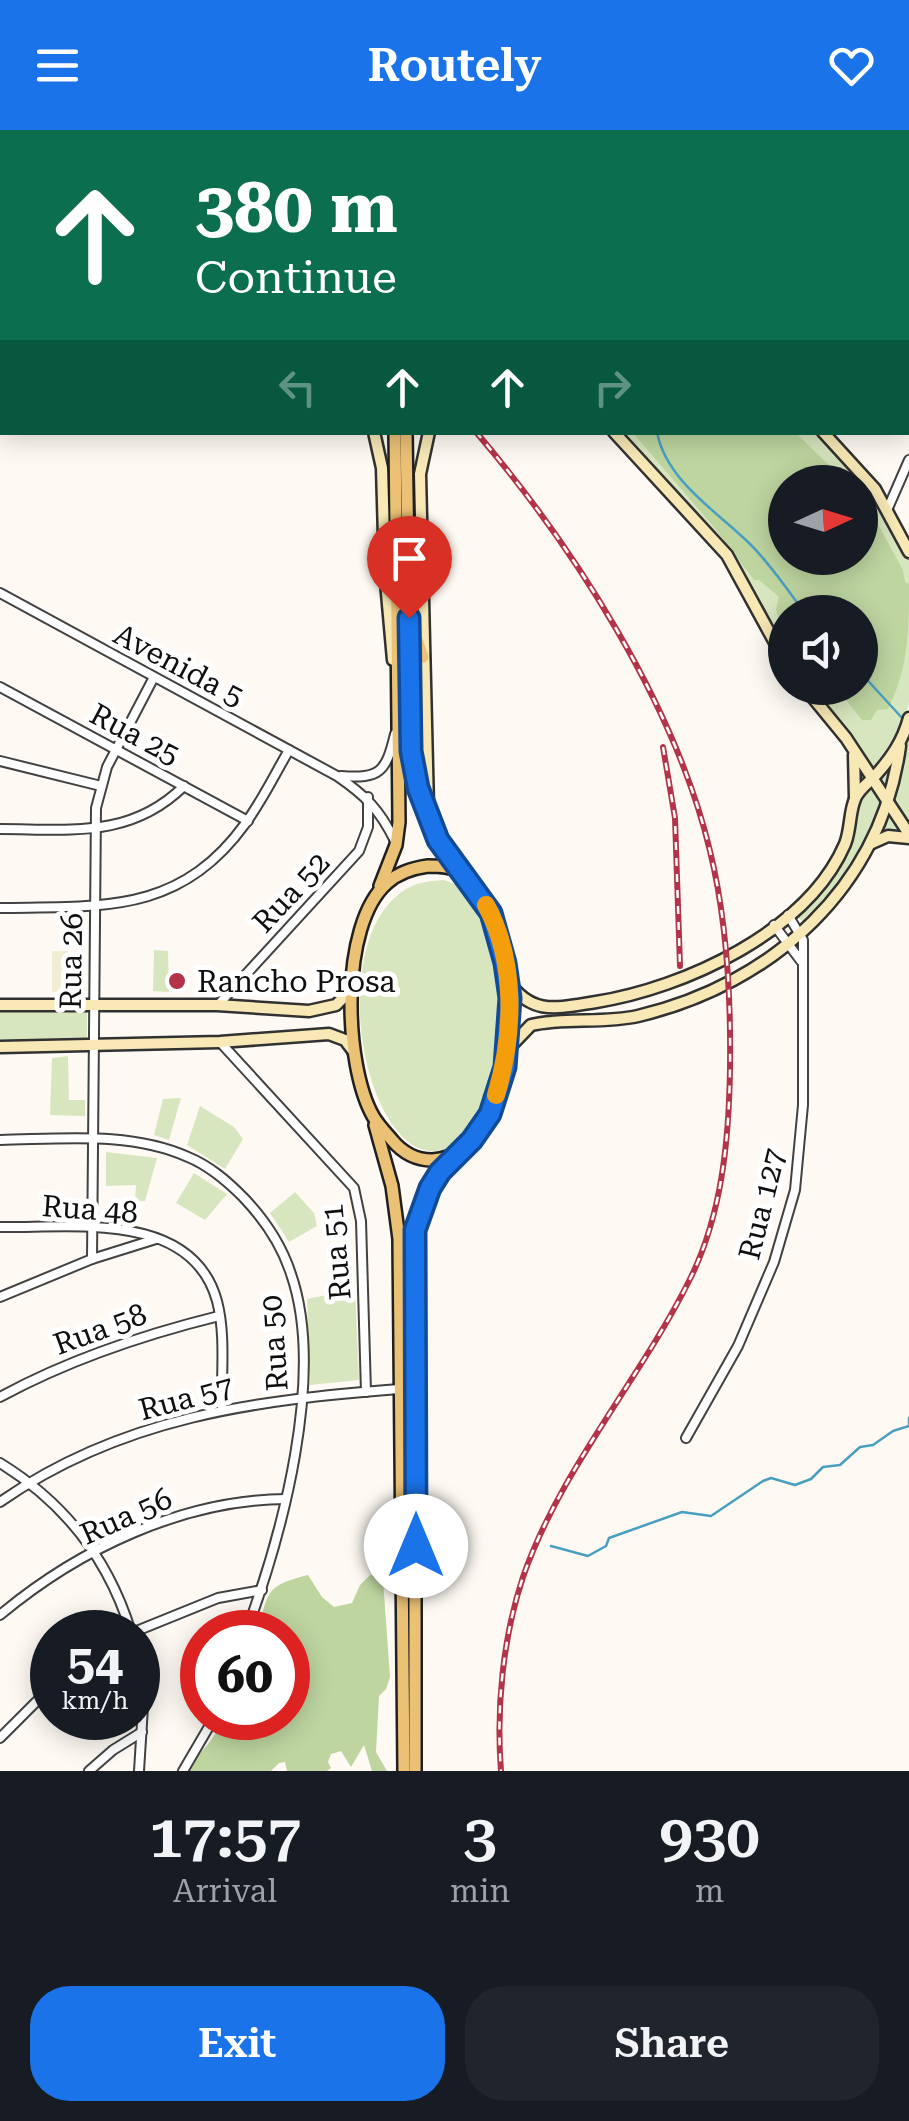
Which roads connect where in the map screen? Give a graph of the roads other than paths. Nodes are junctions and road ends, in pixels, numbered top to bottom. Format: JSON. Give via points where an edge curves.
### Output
{"nodes":[{"id":1,"x":375,"y":435,"type":"edge"},
{"id":2,"x":394,"y":435,"type":"edge"},
{"id":3,"x":406,"y":435,"type":"edge"},
{"id":4,"x":429,"y":435,"type":"edge"},
{"id":5,"x":617,"y":435,"type":"edge"},
{"id":6,"x":826,"y":435,"type":"edge"},
{"id":7,"x":909,"y":460,"type":"edge"},
{"id":8,"x":888,"y":508,"type":"junction"},
{"id":9,"x":909,"y":552,"type":"edge"},
{"id":10,"x":0,"y":593,"type":"edge"},
{"id":11,"x":403,"y":600,"type":"junction"},
{"id":12,"x":409,"y":618,"type":"junction"},
{"id":13,"x":768,"y":630,"type":"edge"},
{"id":14,"x":423,"y":657,"type":"junction"},
{"id":15,"x":154,"y":677,"type":"junction"},
{"id":16,"x":0,"y":687,"type":"edge"},
{"id":17,"x":396,"y":696,"type":"junction"},
{"id":18,"x":818,"y":705,"type":"edge"},
{"id":19,"x":909,"y":718,"type":"edge"},
{"id":20,"x":397,"y":726,"type":"junction"},
{"id":21,"x":902,"y":740,"type":"junction"},
{"id":22,"x":115,"y":749,"type":"junction"},
{"id":23,"x":289,"y":750,"type":"junction"},
{"id":24,"x":854,"y":750,"type":"junction"},
{"id":25,"x":0,"y":761,"type":"edge"},
{"id":26,"x":336,"y":776,"type":"junction"},
{"id":27,"x":872,"y":779,"type":"junction"},
{"id":28,"x":101,"y":786,"type":"junction"},
{"id":29,"x":184,"y":786,"type":"junction"},
{"id":30,"x":368,"y":797,"type":"junction"},
{"id":31,"x":855,"y":797,"type":"junction"},
{"id":32,"x":888,"y":803,"type":"junction"},
{"id":33,"x":248,"y":820,"type":"junction"},
{"id":34,"x":430,"y":822,"type":"junction"},
{"id":35,"x":95,"y":829,"type":"junction"},
{"id":36,"x":0,"y":830,"type":"edge"},
{"id":37,"x":909,"y":836,"type":"edge"},
{"id":38,"x":396,"y":845,"type":"junction"},
{"id":39,"x":870,"y":845,"type":"junction"},
{"id":40,"x":458,"y":871,"type":"junction"},
{"id":41,"x":376,"y":895,"type":"junction"},
{"id":42,"x":95,"y":906,"type":"junction"},
{"id":43,"x":0,"y":908,"type":"edge"},
{"id":44,"x":788,"y":916,"type":"junction"},
{"id":45,"x":774,"y":925,"type":"junction"},
{"id":46,"x":801,"y":933,"type":"junction"},
{"id":47,"x":786,"y":944,"type":"junction"},
{"id":48,"x":801,"y":961,"type":"junction"},
{"id":49,"x":508,"y":980,"type":"junction"},
{"id":50,"x":350,"y":990,"type":"junction"},
{"id":51,"x":0,"y":1005,"type":"edge"},
{"id":52,"x":93,"y":1005,"type":"junction"},
{"id":53,"x":218,"y":1005,"type":"junction"},
{"id":54,"x":302,"y":1011,"type":"junction"},
{"id":55,"x":302,"y":1035,"type":"junction"},
{"id":56,"x":220,"y":1042,"type":"junction"},
{"id":57,"x":93,"y":1045,"type":"junction"},
{"id":58,"x":0,"y":1046,"type":"edge"},
{"id":59,"x":507,"y":1050,"type":"junction"},
{"id":60,"x":354,"y":1052,"type":"junction"},
{"id":61,"x":372,"y":1116,"type":"junction"},
{"id":62,"x":94,"y":1139,"type":"junction"},
{"id":63,"x":0,"y":1140,"type":"edge"},
{"id":64,"x":454,"y":1154,"type":"junction"},
{"id":65,"x":0,"y":1227,"type":"edge"},
{"id":66,"x":91,"y":1228,"type":"junction"},
{"id":67,"x":160,"y":1238,"type":"junction"},
{"id":68,"x":92,"y":1259,"type":"junction"},
{"id":69,"x":0,"y":1297,"type":"edge"},
{"id":70,"x":220,"y":1316,"type":"junction"},
{"id":71,"x":400,"y":1390,"type":"junction"},
{"id":72,"x":366,"y":1392,"type":"junction"},
{"id":73,"x":301,"y":1396,"type":"junction"},
{"id":74,"x":0,"y":1397,"type":"edge"},
{"id":75,"x":222,"y":1409,"type":"junction"},
{"id":76,"x":686,"y":1438,"type":"dead end"},
{"id":77,"x":0,"y":1463,"type":"edge"},
{"id":78,"x":32,"y":1483,"type":"junction"},
{"id":79,"x":286,"y":1498,"type":"junction"},
{"id":80,"x":0,"y":1502,"type":"edge"},
{"id":81,"x":94,"y":1552,"type":"junction"},
{"id":82,"x":262,"y":1590,"type":"junction"},
{"id":83,"x":124,"y":1610,"type":"edge"},
{"id":84,"x":254,"y":1610,"type":"edge"},
{"id":85,"x":0,"y":1615,"type":"edge"},
{"id":86,"x":160,"y":1621,"type":"edge"},
{"id":87,"x":30,"y":1708,"type":"edge"},
{"id":88,"x":0,"y":1738,"type":"edge"},
{"id":89,"x":129,"y":1740,"type":"edge"},
{"id":90,"x":141,"y":1740,"type":"edge"},
{"id":91,"x":201,"y":1740,"type":"edge"},
{"id":92,"x":89,"y":1771,"type":"edge"},
{"id":93,"x":139,"y":1771,"type":"edge"},
{"id":94,"x":183,"y":1771,"type":"edge"},
{"id":95,"x":404,"y":1771,"type":"edge"},
{"id":96,"x":415,"y":1771,"type":"edge"}],
"edges":[{"from":1,"to":17,"type":"street"},
{"from":2,"to":11,"type":"main road"},
{"from":3,"to":11,"type":"main road"},
{"from":4,"to":14,"type":"street","via":[[420,474]]},
{"from":5,"to":13,"type":"street","via":[[727,555]]},
{"from":6,"to":8,"type":"street"},
{"from":7,"to":8,"type":"street"},
{"from":8,"to":9,"type":"street"},
{"from":10,"to":15,"type":"street","name":"Avenida 5"},
{"from":11,"to":12,"type":"main road"},
{"from":11,"to":17,"type":"main road"},
{"from":12,"to":14,"type":"main road"},
{"from":12,"to":34,"type":"main road","via":[[411,751]]},
{"from":14,"to":34,"type":"street"},
{"from":15,"to":22,"type":"street","name":"Rua 26"},
{"from":15,"to":23,"type":"street","name":"Avenida 5"},
{"from":16,"to":22,"type":"street","name":"Rua 25"},
{"from":17,"to":20,"type":"main road"},
{"from":18,"to":24,"type":"street"},
{"from":19,"to":21,"type":"street"},
{"from":20,"to":26,"type":"street","via":[[380,772]]},
{"from":20,"to":38,"type":"main road"},
{"from":21,"to":27,"type":"street"},
{"from":21,"to":32,"type":"street"},
{"from":22,"to":28,"type":"street","name":"Rua 26"},
{"from":22,"to":29,"type":"street","name":"Rua 25"},
{"from":23,"to":26,"type":"street","name":"Avenida 5"},
{"from":23,"to":33,"type":"street"},
{"from":24,"to":27,"type":"street"},
{"from":24,"to":31,"type":"street"},
{"from":25,"to":28,"type":"street"},
{"from":26,"to":30,"type":"street","name":"Avenida 5"},
{"from":27,"to":31,"type":"street"},
{"from":27,"to":32,"type":"street"},
{"from":28,"to":35,"type":"street","name":"Rua 26"},
{"from":29,"to":33,"type":"street","name":"Rua 25"},
{"from":29,"to":35,"type":"street","via":[[142,816]]},
{"from":30,"to":38,"type":"street","name":"Avenida 5"},
{"from":30,"to":53,"type":"street","name":"Rua 52","via":[[360,851]]},
{"from":31,"to":44,"type":"street","via":[[845,844]]},
{"from":32,"to":37,"type":"street"},
{"from":32,"to":39,"type":"street"},
{"from":33,"to":42,"type":"street","via":[[214,861],[176,886]]},
{"from":34,"to":40,"type":"main road"},
{"from":35,"to":36,"type":"street"},
{"from":35,"to":42,"type":"street","name":"Rua 26"},
{"from":37,"to":39,"type":"street"},
{"from":38,"to":41,"type":"main road"},
{"from":39,"to":46,"type":"street","via":[[844,888]]},
{"from":40,"to":41,"type":"main road","via":[[413,868]]},
{"from":40,"to":49,"type":"main road","via":[[491,913]]},
{"from":41,"to":50,"type":"main road"},
{"from":42,"to":43,"type":"street"},
{"from":42,"to":52,"type":"street","name":"Rua 26"},
{"from":44,"to":45,"type":"street"},
{"from":44,"to":46,"type":"street"},
{"from":45,"to":47,"type":"street"},
{"from":45,"to":49,"type":"street","via":[[696,973],[610,999],[542,1008],[519,997]]},
{"from":46,"to":47,"type":"street"},
{"from":46,"to":48,"type":"street","name":"Rua 127"},
{"from":47,"to":48,"type":"street"},
{"from":47,"to":59,"type":"street","via":[[739,976],[666,1008],[620,1020],[531,1026]]},
{"from":48,"to":76,"type":"street","name":"Rua 127","via":[[803,1105],[792,1202],[738,1346]]},
{"from":49,"to":59,"type":"main road"},
{"from":50,"to":54,"type":"street","via":[[329,1008]]},
{"from":50,"to":60,"type":"main road"},
{"from":51,"to":52,"type":"street"},
{"from":52,"to":53,"type":"street"},
{"from":52,"to":57,"type":"street","name":"Rua 26"},
{"from":53,"to":54,"type":"street"},
{"from":54,"to":55,"type":"street"},
{"from":55,"to":56,"type":"street"},
{"from":55,"to":60,"type":"street","via":[[338,1036]]},
{"from":56,"to":57,"type":"street"},
{"from":56,"to":72,"type":"street","name":"Rua 51","via":[[354,1188],[360,1203]]},
{"from":57,"to":58,"type":"street"},
{"from":57,"to":62,"type":"street","name":"Rua 26"},
{"from":59,"to":64,"type":"main road","via":[[490,1114]]},
{"from":60,"to":61,"type":"main road"},
{"from":61,"to":64,"type":"main road","via":[[410,1155],[431,1160]]},
{"from":61,"to":71,"type":"main road","via":[[399,1239]]},
{"from":62,"to":63,"type":"street","name":"Rua 50"},
{"from":62,"to":66,"type":"street","name":"Rua 26"},
{"from":62,"to":73,"type":"street","name":"Rua 50","via":[[189,1157],[254,1209],[292,1276]]},
{"from":64,"to":96,"type":"main road","via":[[430,1188],[415,1230]]},
{"from":65,"to":66,"type":"street","name":"Rua 48"},
{"from":66,"to":67,"type":"street","name":"Rua 48"},
{"from":66,"to":68,"type":"street","name":"Rua 26"},
{"from":67,"to":68,"type":"street"},
{"from":67,"to":70,"type":"street","name":"Rua 48","via":[[206,1276]]},
{"from":68,"to":69,"type":"street"},
{"from":70,"to":74,"type":"street","name":"Rua 58","via":[[96,1352]]},
{"from":70,"to":75,"type":"street","name":"Rua 48"},
{"from":71,"to":72,"type":"street","name":"Rua 57"},
{"from":71,"to":95,"type":"main road"},
{"from":72,"to":73,"type":"street","name":"Rua 57"},
{"from":73,"to":75,"type":"street","name":"Rua 57"},
{"from":73,"to":79,"type":"street","name":"Rua 50"},
{"from":75,"to":78,"type":"street","name":"Rua 57","via":[[124,1438]]},
{"from":77,"to":78,"type":"street"},
{"from":78,"to":80,"type":"street","name":"Rua 57"},
{"from":78,"to":81,"type":"street"},
{"from":79,"to":81,"type":"street","name":"Rua 56","via":[[194,1511]]},
{"from":79,"to":82,"type":"street","name":"Rua 50"},
{"from":81,"to":83,"type":"street"},
{"from":81,"to":85,"type":"street","name":"Rua 56"},
{"from":82,"to":84,"type":"street","name":"Rua 50"},
{"from":82,"to":86,"type":"street","via":[[218,1598]]},
{"from":87,"to":88,"type":"street"},
{"from":89,"to":92,"type":"street"},
{"from":90,"to":93,"type":"street"},
{"from":91,"to":94,"type":"street"}]}
